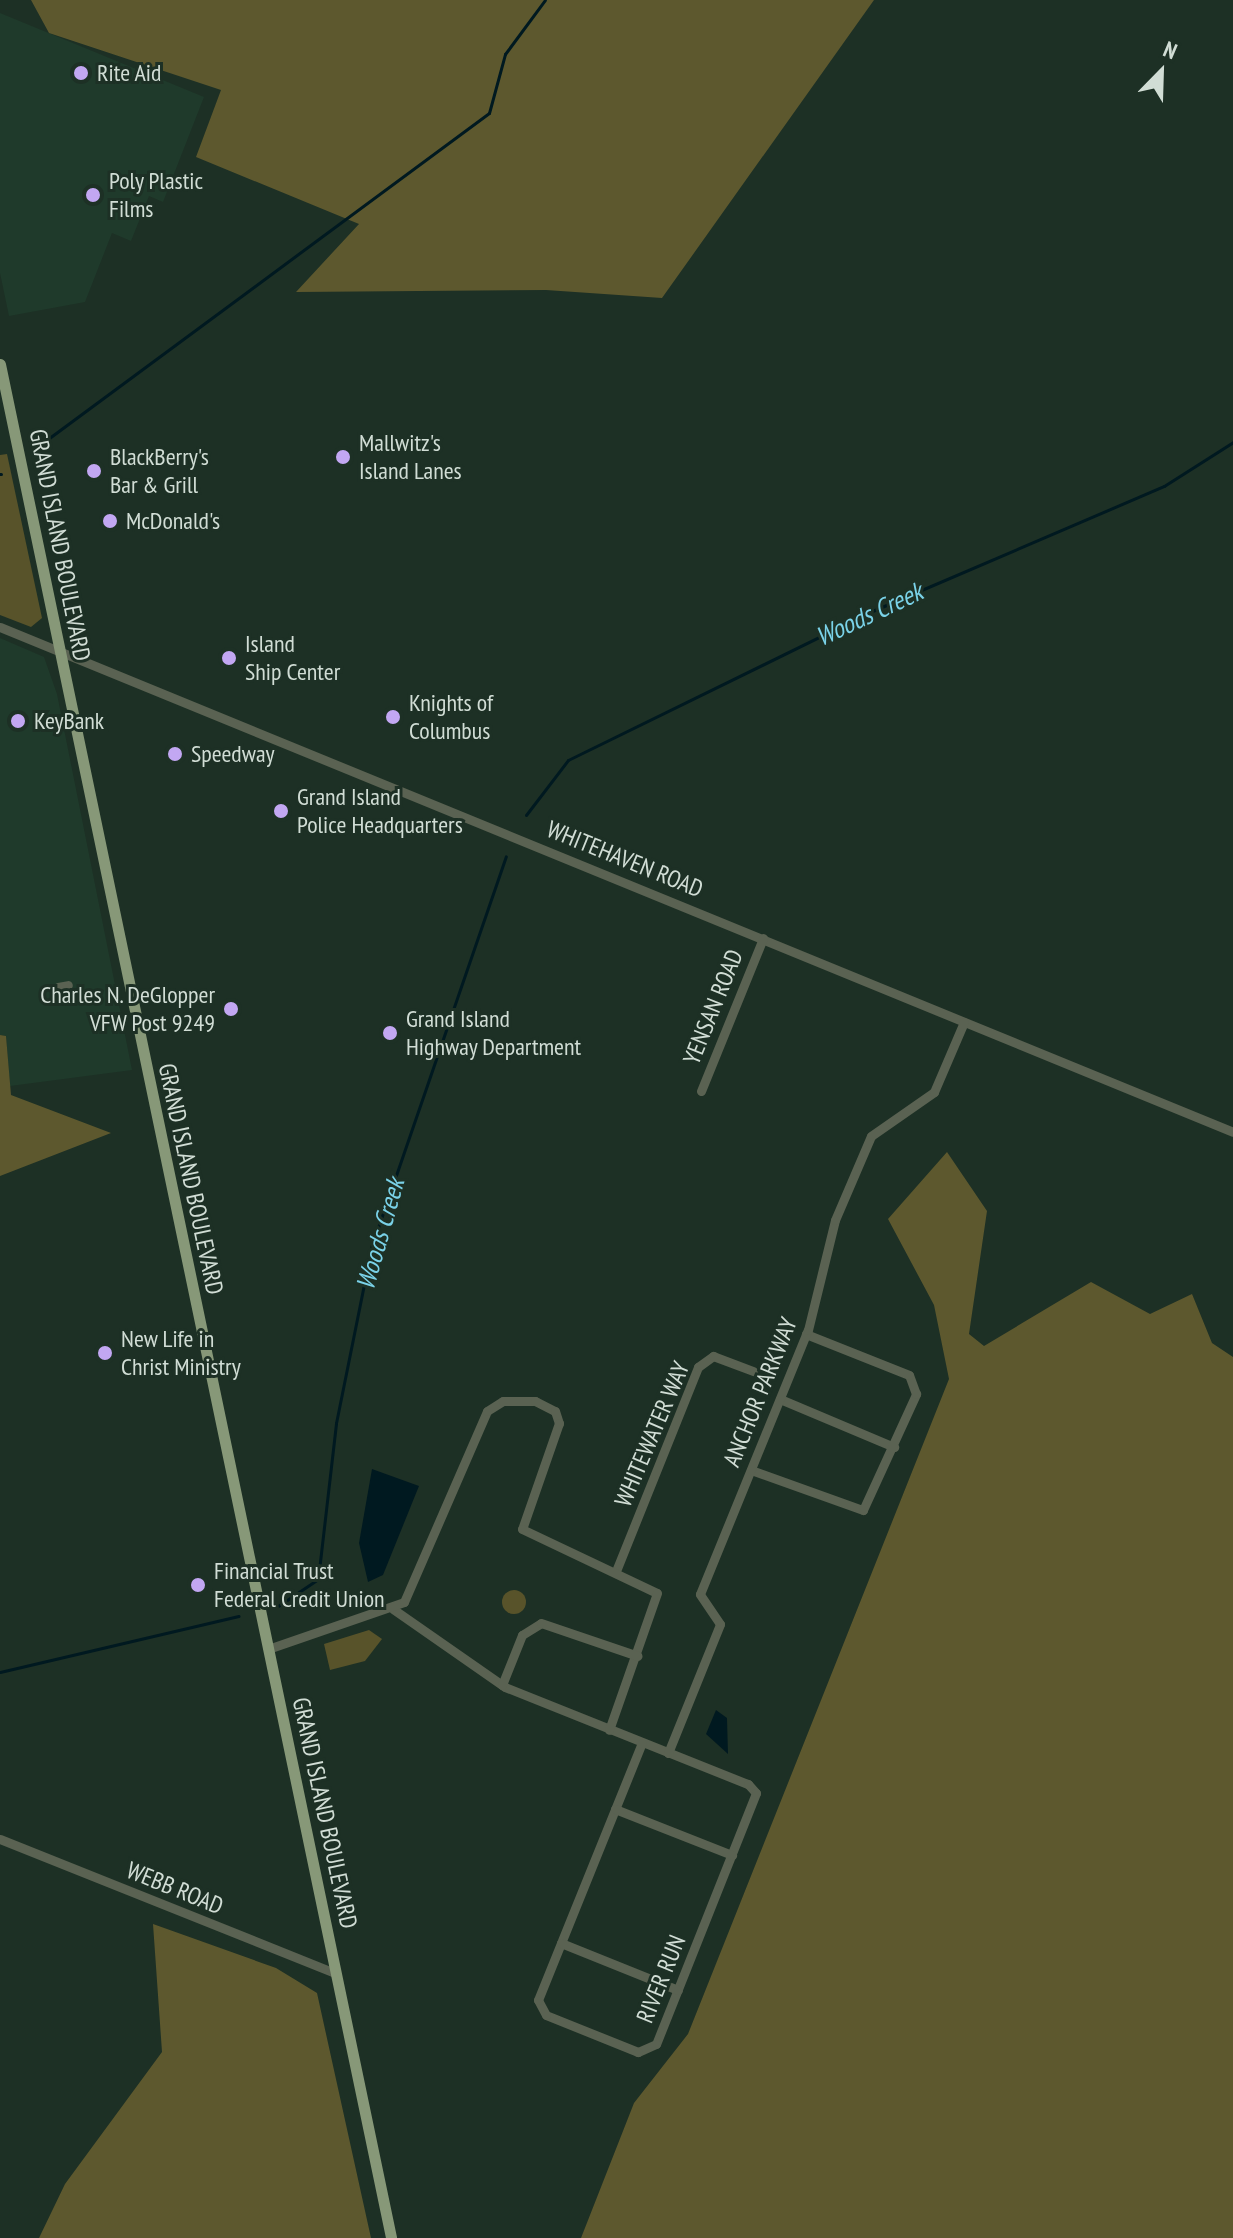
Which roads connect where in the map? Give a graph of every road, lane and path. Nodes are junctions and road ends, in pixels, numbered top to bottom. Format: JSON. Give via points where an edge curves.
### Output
{"nodes":[{"id":1,"x":0,"y":364,"type":"edge"},
{"id":2,"x":0,"y":627,"type":"edge"},
{"id":3,"x":59,"y":651,"type":"junction"},
{"id":4,"x":763,"y":938,"type":"junction"},
{"id":5,"x":964,"y":1022,"type":"junction"},
{"id":6,"x":701,"y":1091,"type":"dead end"},
{"id":7,"x":1233,"y":1132,"type":"edge"},
{"id":8,"x":806,"y":1334,"type":"junction"},
{"id":9,"x":753,"y":1371,"type":"dead end"},
{"id":10,"x":780,"y":1399,"type":"junction"},
{"id":11,"x":894,"y":1447,"type":"junction"},
{"id":12,"x":751,"y":1470,"type":"junction"},
{"id":13,"x":616,"y":1571,"type":"junction"},
{"id":14,"x":393,"y":1609,"type":"junction"},
{"id":15,"x":268,"y":1649,"type":"junction"},
{"id":16,"x":638,"y":1656,"type":"junction"},
{"id":17,"x":502,"y":1685,"type":"junction"},
{"id":18,"x":609,"y":1730,"type":"junction"},
{"id":19,"x":642,"y":1743,"type":"junction"},
{"id":20,"x":668,"y":1753,"type":"junction"},
{"id":21,"x":615,"y":1809,"type":"junction"},
{"id":22,"x":0,"y":1839,"type":"edge"},
{"id":23,"x":732,"y":1855,"type":"junction"},
{"id":24,"x":561,"y":1943,"type":"junction"},
{"id":25,"x":335,"y":1973,"type":"junction"},
{"id":26,"x":678,"y":1990,"type":"junction"},
{"id":27,"x":391,"y":2238,"type":"edge"}],
"edges":[{"from":1,"to":3,"type":"main road","name":"GRAND ISLAND BOULEVARD"},
{"from":2,"to":3,"type":"street","name":"WHITEHAVEN ROAD"},
{"from":3,"to":4,"type":"street","name":"WHITEHAVEN ROAD"},
{"from":3,"to":15,"type":"main road","name":"GRAND ISLAND BOULEVARD"},
{"from":4,"to":5,"type":"street","name":"WHITEHAVEN ROAD"},
{"from":4,"to":6,"type":"street","name":"YENSAN ROAD"},
{"from":5,"to":7,"type":"street","name":"WHITEHAVEN ROAD"},
{"from":5,"to":8,"type":"street","name":"ANCHOR PARKWAY","via":[[934,1092],[871,1136],[823,1256]]},
{"from":8,"to":10,"type":"street","name":"ANCHOR PARKWAY"},
{"from":8,"to":11,"type":"street","via":[[909,1375],[916,1394]]},
{"from":9,"to":13,"type":"street","name":"WHITEWATER WAY","via":[[713,1356],[698,1367]]},
{"from":10,"to":11,"type":"street"},
{"from":10,"to":12,"type":"street","name":"ANCHOR PARKWAY"},
{"from":11,"to":12,"type":"street","via":[[869,1503],[857,1512]]},
{"from":12,"to":20,"type":"street","name":"ANCHOR PARKWAY","via":[[700,1594],[720,1624]]},
{"from":13,"to":14,"type":"street","via":[[522,1529],[559,1423],[555,1411],[535,1401],[503,1401],[487,1411],[418,1576]]},
{"from":13,"to":16,"type":"street","via":[[657,1593]]},
{"from":14,"to":15,"type":"street"},
{"from":14,"to":17,"type":"street","name":"RIVER RUN"},
{"from":15,"to":25,"type":"main road","name":"GRAND ISLAND BOULEVARD"},
{"from":16,"to":17,"type":"street","via":[[547,1622],[522,1635]]},
{"from":16,"to":18,"type":"street"},
{"from":17,"to":18,"type":"street","name":"RIVER RUN"},
{"from":18,"to":19,"type":"street","name":"RIVER RUN"},
{"from":19,"to":20,"type":"street","name":"RIVER RUN"},
{"from":19,"to":21,"type":"street","name":"RIVER RUN"},
{"from":20,"to":23,"type":"street","name":"RIVER RUN","via":[[756,1793]]},
{"from":21,"to":23,"type":"street"},
{"from":21,"to":24,"type":"street","name":"RIVER RUN"},
{"from":22,"to":25,"type":"street","name":"WEBB ROAD"},
{"from":23,"to":26,"type":"street","name":"RIVER RUN"},
{"from":24,"to":26,"type":"street"},
{"from":24,"to":26,"type":"street","name":"RIVER RUN","via":[[540,2011],[638,2052],[656,2044]]},
{"from":25,"to":27,"type":"main road","name":"GRAND ISLAND BOULEVARD"}]}
